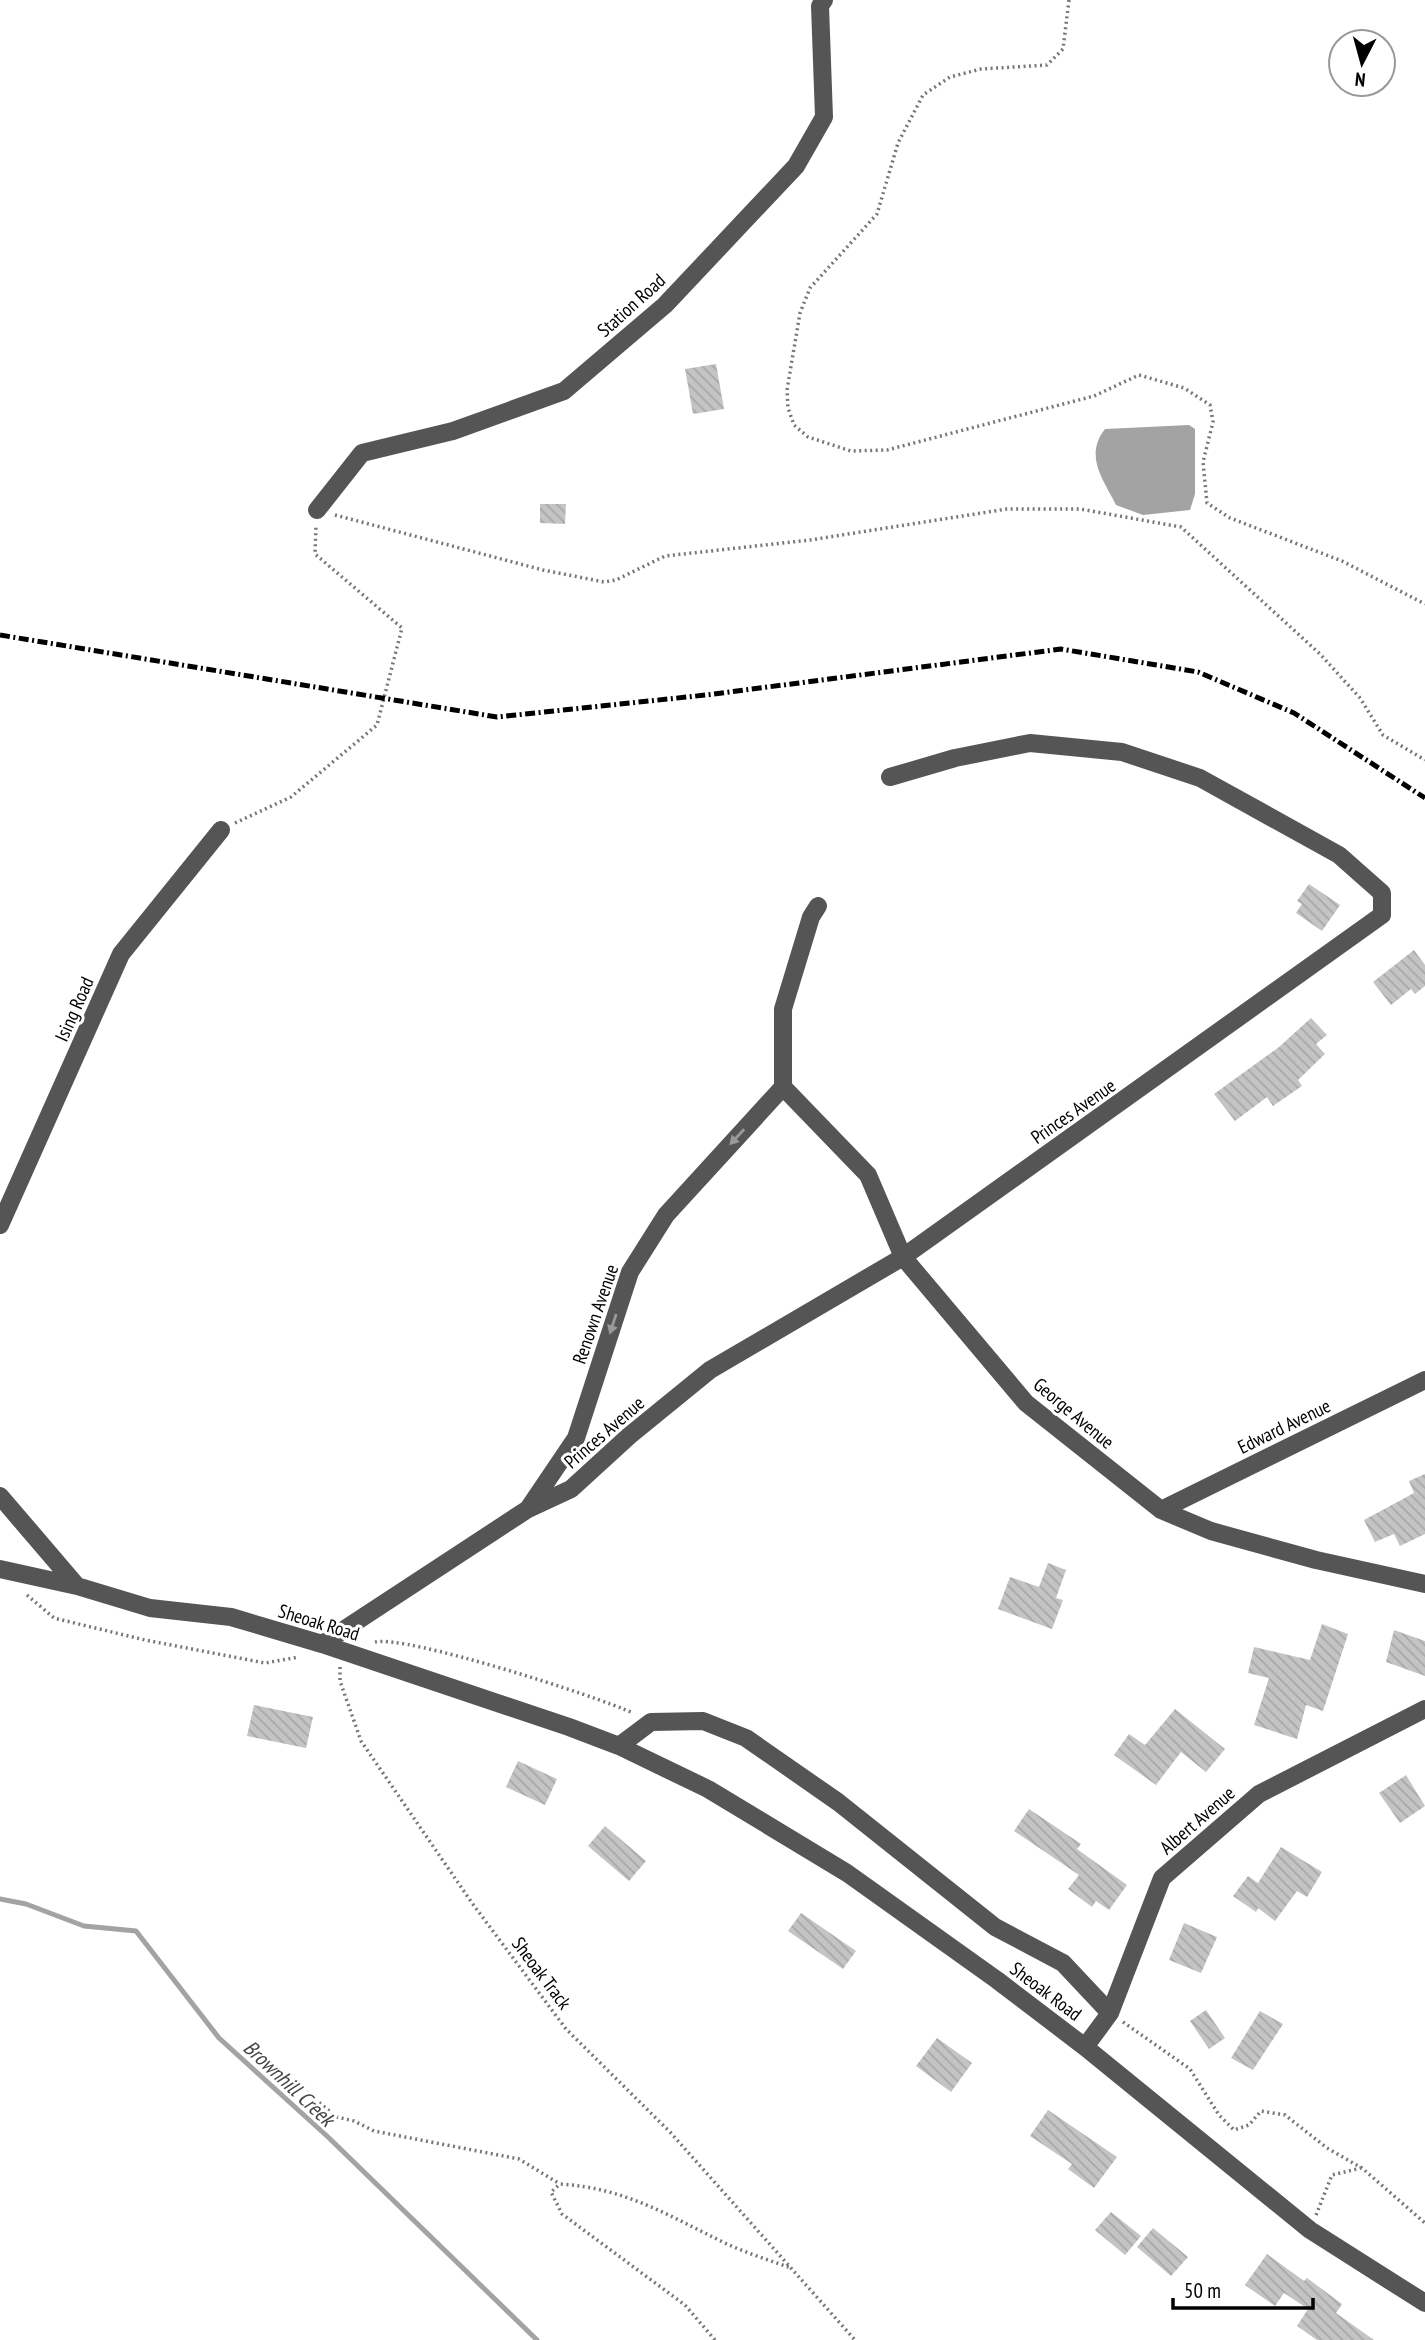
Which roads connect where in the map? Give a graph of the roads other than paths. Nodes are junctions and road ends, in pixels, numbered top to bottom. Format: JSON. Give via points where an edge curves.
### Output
{"nodes":[{"id":1,"x":824,"y":0,"type":"edge"},
{"id":2,"x":317,"y":510,"type":"road end"},
{"id":3,"x":890,"y":777,"type":"dead end"},
{"id":4,"x":221,"y":830,"type":"road end"},
{"id":5,"x":818,"y":906,"type":"dead end"},
{"id":6,"x":783,"y":1087,"type":"junction"},
{"id":7,"x":0,"y":1225,"type":"edge"},
{"id":8,"x":903,"y":1257,"type":"junction"},
{"id":9,"x":1425,"y":1380,"type":"edge"},
{"id":10,"x":0,"y":1496,"type":"edge"},
{"id":11,"x":528,"y":1509,"type":"junction"},
{"id":12,"x":1161,"y":1510,"type":"junction"},
{"id":13,"x":0,"y":1569,"type":"edge"},
{"id":14,"x":1425,"y":1584,"type":"edge"},
{"id":15,"x":77,"y":1586,"type":"junction"},
{"id":16,"x":322,"y":1644,"type":"junction"},
{"id":17,"x":1425,"y":1709,"type":"edge"},
{"id":18,"x":619,"y":1746,"type":"junction"},
{"id":19,"x":1110,"y":2013,"type":"junction"},
{"id":20,"x":1085,"y":2047,"type":"junction"},
{"id":21,"x":1425,"y":2303,"type":"edge"}],
"edges":[{"from":1,"to":2,"type":"street","name":"Station Road","via":[[820,6],[824,117],[796,166],[665,305],[564,391],[453,431],[362,453]]},
{"from":3,"to":8,"type":"street","name":"Princes Avenue","via":[[1030,743],[1122,752],[1200,778],[1339,855],[1382,893],[1382,915]]},
{"from":4,"to":7,"type":"street","name":"Ising Road","via":[[121,954]]},
{"from":5,"to":6,"type":"street","via":[[783,1009]]},
{"from":6,"to":8,"type":"street","name":"George Avenue","via":[[868,1175]]},
{"from":6,"to":11,"type":"street","name":"Renown Avenue","one_way":true,"via":[[666,1215],[630,1272],[576,1438]]},
{"from":8,"to":11,"type":"street","name":"Princes Avenue","via":[[710,1370],[571,1489]]},
{"from":8,"to":12,"type":"street","name":"George Avenue","via":[[1026,1404]]},
{"from":9,"to":12,"type":"street","name":"Edward Avenue"},
{"from":10,"to":15,"type":"street"},
{"from":11,"to":16,"type":"street","name":"Princes Avenue"},
{"from":12,"to":14,"type":"street","name":"George Avenue","via":[[1250,1542]]},
{"from":13,"to":15,"type":"street","name":"Sheoak Road"},
{"from":15,"to":16,"type":"street","name":"Sheoak Road","via":[[150,1608],[231,1617]]},
{"from":16,"to":18,"type":"street","name":"Sheoak Road"},
{"from":17,"to":19,"type":"street","name":"Albert Avenue","via":[[1259,1794],[1162,1878]]},
{"from":18,"to":19,"type":"street","name":"Sheoak Road","via":[[651,1723],[703,1721],[746,1738],[838,1802],[995,1927],[1063,1963]]},
{"from":18,"to":20,"type":"street","name":"Sheoak Road","via":[[709,1789],[847,1873]]},
{"from":19,"to":20,"type":"street","name":"Albert Avenue"},
{"from":20,"to":21,"type":"street","name":"Sheoak Road","via":[[1310,2230]]}]}
